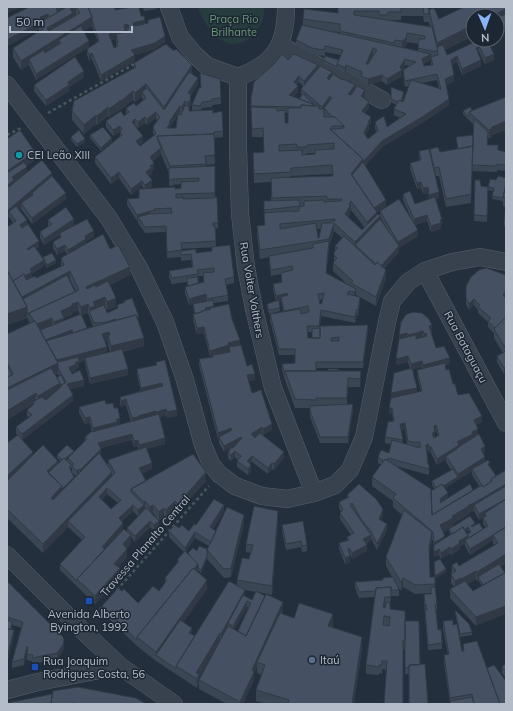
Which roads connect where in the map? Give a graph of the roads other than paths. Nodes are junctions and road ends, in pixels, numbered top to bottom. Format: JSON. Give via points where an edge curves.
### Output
{"nodes":[{"id":1,"x":169,"y":7,"type":"edge"},
{"id":2,"x":286,"y":7,"type":"edge"},
{"id":3,"x":280,"y":45,"type":"junction"},
{"id":4,"x":238,"y":77,"type":"junction"},
{"id":5,"x":7,"y":85,"type":"edge"},
{"id":6,"x":382,"y":100,"type":"dead end"},
{"id":7,"x":506,"y":262,"type":"edge"},
{"id":8,"x":425,"y":271,"type":"junction"},
{"id":9,"x":506,"y":423,"type":"edge"},
{"id":10,"x":314,"y":494,"type":"junction"},
{"id":11,"x":7,"y":555,"type":"edge"},
{"id":12,"x":120,"y":666,"type":"junction"},
{"id":13,"x":7,"y":690,"type":"edge"},
{"id":14,"x":174,"y":704,"type":"edge"}],
"edges":[{"from":1,"to":4,"type":"street","via":[[180,38],[195,55],[207,66]]},
{"from":2,"to":3,"type":"street"},
{"from":3,"to":4,"type":"street","via":[[264,64]]},
{"from":3,"to":6,"type":"street"},
{"from":4,"to":10,"type":"street","name":"Rua Volter Volthers","via":[[240,214],[246,267],[273,388]]},
{"from":5,"to":10,"type":"street","via":[[108,217],[139,268],[165,322],[211,464],[235,486],[262,496],[287,499]]},
{"from":7,"to":8,"type":"street","via":[[480,258],[452,262]]},
{"from":8,"to":9,"type":"street","name":"Rua Bataguaçu"},
{"from":8,"to":10,"type":"street","via":[[408,282],[392,301],[364,437],[350,470],[335,485]]},
{"from":11,"to":12,"type":"street"},
{"from":12,"to":13,"type":"street"},
{"from":12,"to":14,"type":"street"}]}
